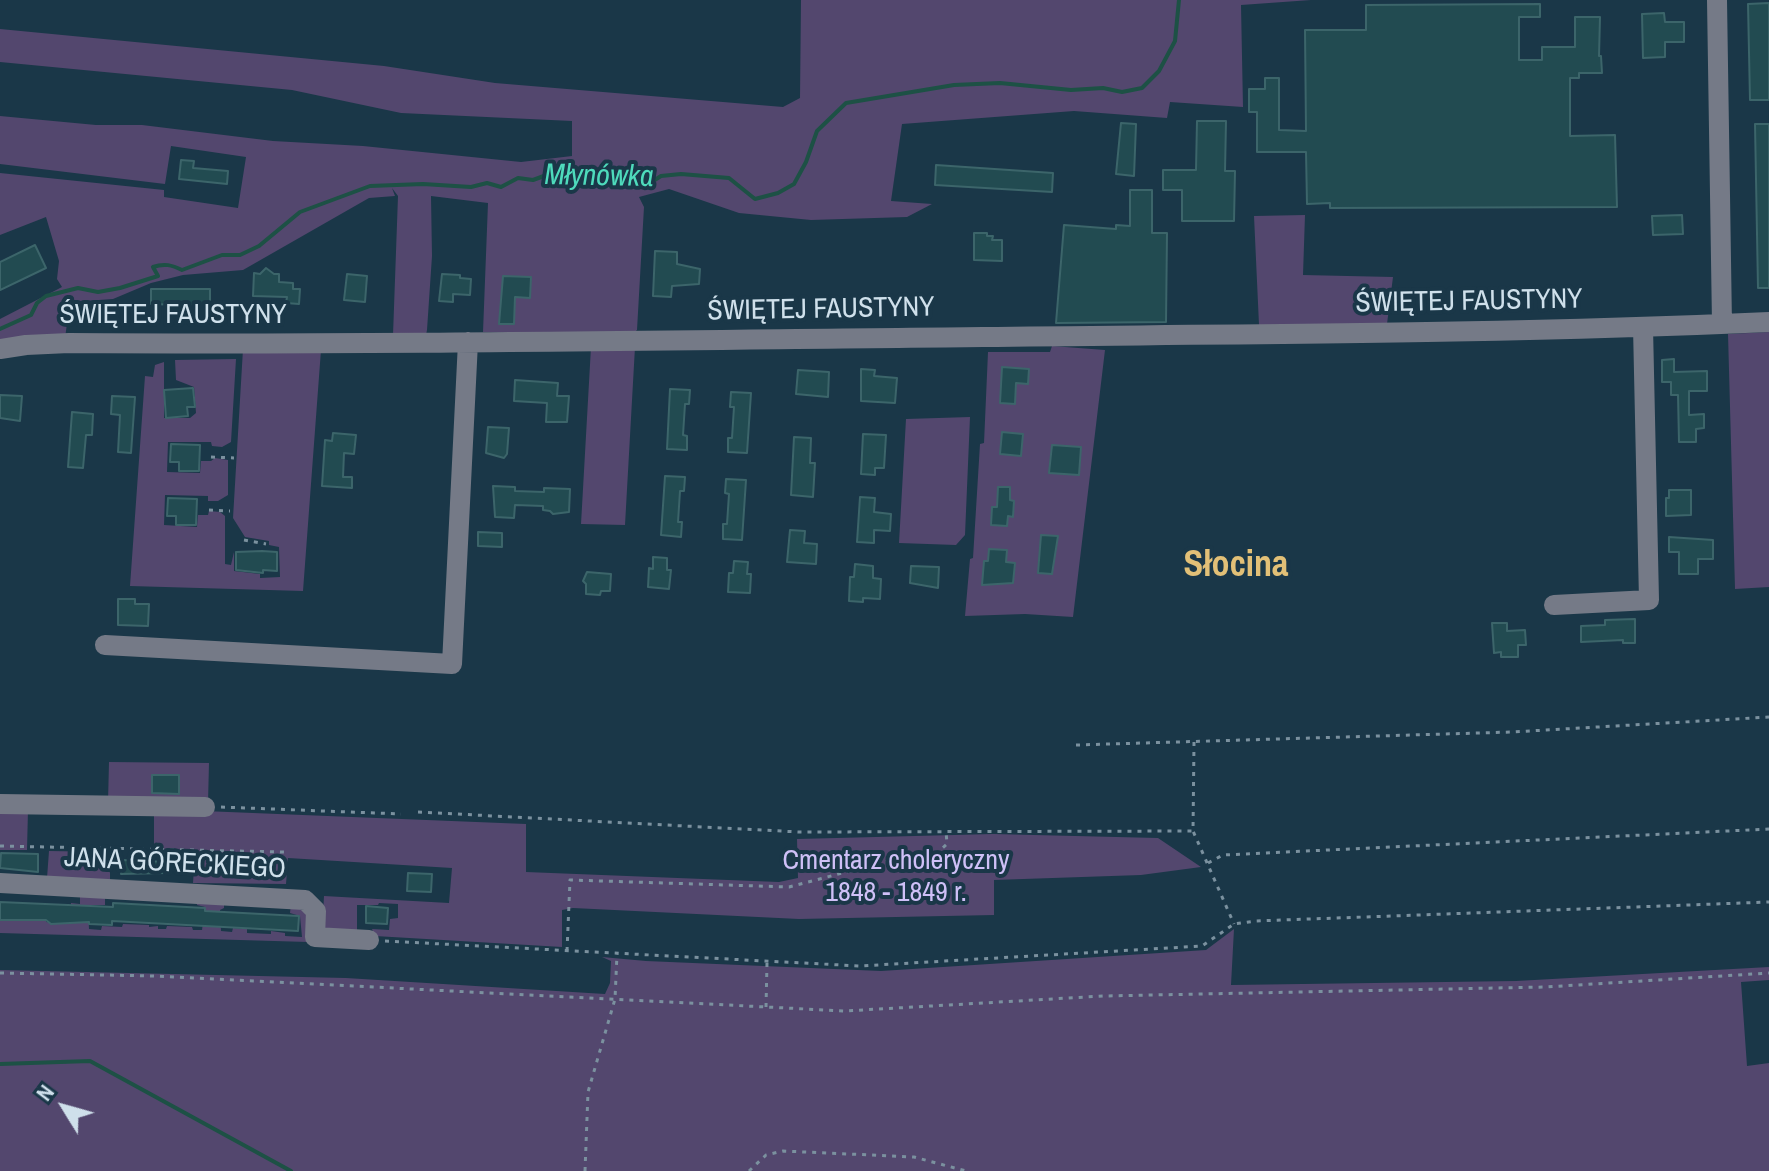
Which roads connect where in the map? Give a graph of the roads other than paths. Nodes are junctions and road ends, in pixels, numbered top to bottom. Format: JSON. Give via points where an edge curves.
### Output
{"nodes":[{"id":1,"x":1722,"y":2,"type":"edge"},
{"id":2,"x":1769,"y":322,"type":"edge"},
{"id":3,"x":1728,"y":324,"type":"junction"},
{"id":4,"x":1643,"y":327,"type":"junction"},
{"id":5,"x":468,"y":342,"type":"junction"},
{"id":6,"x":0,"y":349,"type":"edge"},
{"id":7,"x":1554,"y":605,"type":"dead end"},
{"id":8,"x":105,"y":645,"type":"dead end"},
{"id":9,"x":0,"y":804,"type":"edge"},
{"id":10,"x":205,"y":807,"type":"road end"},
{"id":11,"x":0,"y":883,"type":"edge"},
{"id":12,"x":369,"y":940,"type":"road end"}],
"edges":[{"from":1,"to":3,"type":"street"},
{"from":2,"to":3,"type":"street","name":"ŚWIĘTEJ FAUSTYNY"},
{"from":3,"to":4,"type":"street","name":"ŚWIĘTEJ FAUSTYNY"},
{"from":4,"to":5,"type":"street","name":"ŚWIĘTEJ FAUSTYNY"},
{"from":4,"to":7,"type":"street","via":[[1649,600]]},
{"from":5,"to":6,"type":"street","name":"ŚWIĘTEJ FAUSTYNY","via":[[69,343]]},
{"from":5,"to":8,"type":"street","via":[[452,664]]},
{"from":9,"to":10,"type":"street"},
{"from":11,"to":12,"type":"street","name":"JANA GÓRECKIEGO","via":[[305,900],[316,911],[315,937]]}]}
